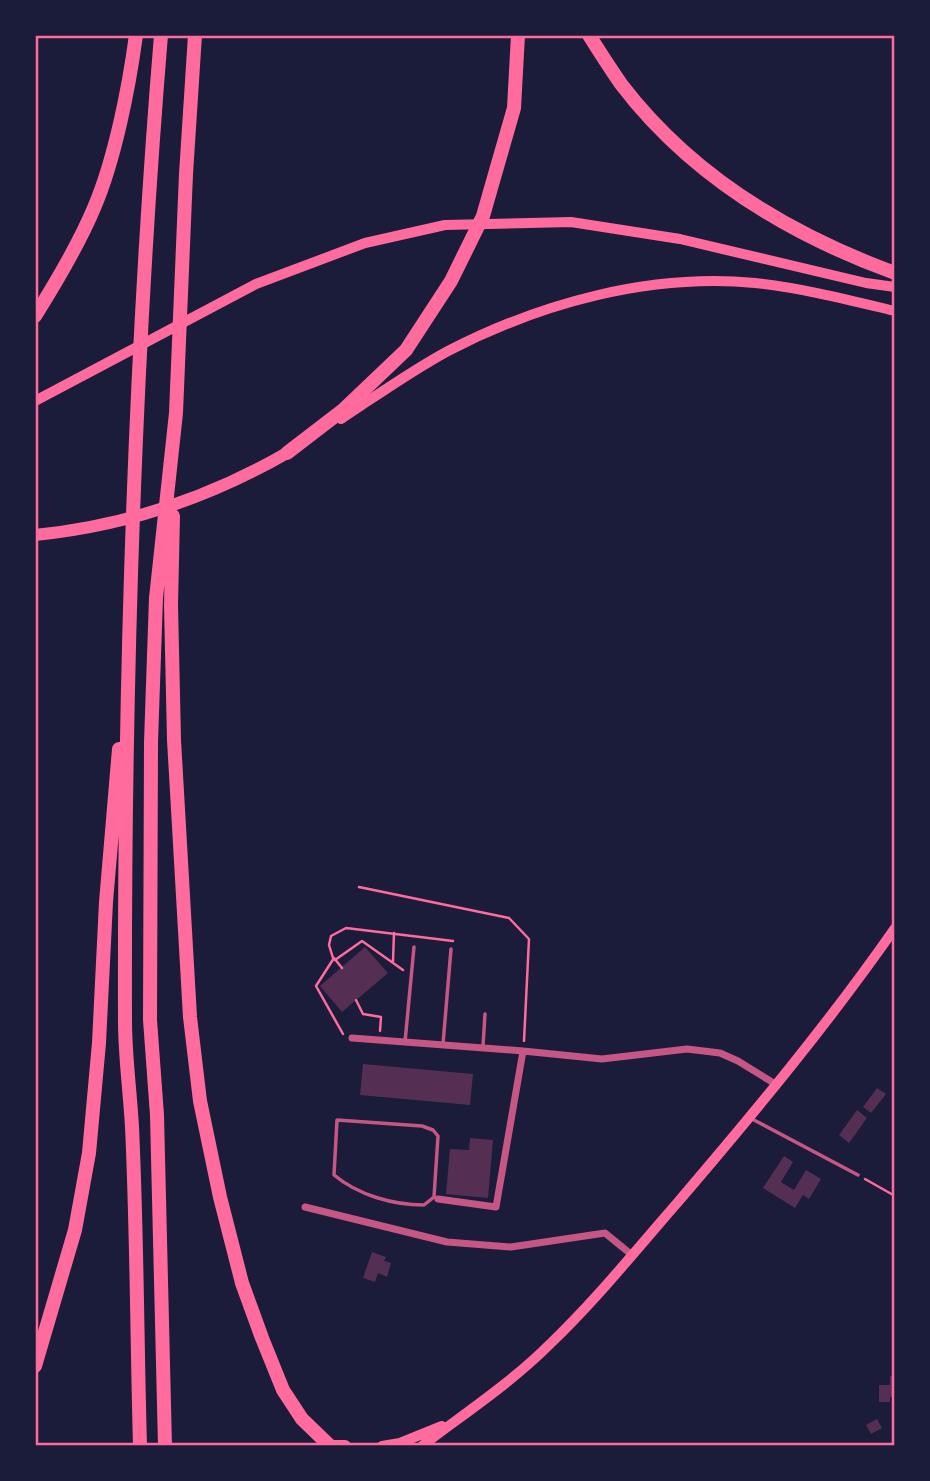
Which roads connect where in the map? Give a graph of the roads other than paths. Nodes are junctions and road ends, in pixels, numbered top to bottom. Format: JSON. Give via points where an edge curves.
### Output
{"nodes":[{"id":1,"x":136,"y":35,"type":"edge"},
{"id":2,"x":161,"y":35,"type":"edge"},
{"id":3,"x":195,"y":35,"type":"edge"},
{"id":4,"x":518,"y":35,"type":"edge"},
{"id":5,"x":589,"y":35,"type":"edge"},
{"id":6,"x":895,"y":272,"type":"edge"},
{"id":7,"x":895,"y":287,"type":"edge"},
{"id":8,"x":895,"y":312,"type":"edge"},
{"id":9,"x":35,"y":316,"type":"edge"},
{"id":10,"x":35,"y":401,"type":"edge"},
{"id":11,"x":176,"y":413,"type":"junction"},
{"id":12,"x":287,"y":453,"type":"junction"},
{"id":13,"x":35,"y":535,"type":"edge"},
{"id":14,"x":131,"y":597,"type":"junction"},
{"id":15,"x":895,"y":928,"type":"edge"},
{"id":16,"x":414,"y":947,"type":"dead end"},
{"id":17,"x":451,"y":949,"type":"road end"},
{"id":18,"x":485,"y":1014,"type":"dead end"},
{"id":19,"x":352,"y":1038,"type":"road end"},
{"id":20,"x":405,"y":1043,"type":"junction"},
{"id":21,"x":442,"y":1046,"type":"junction"},
{"id":22,"x":482,"y":1049,"type":"junction"},
{"id":23,"x":523,"y":1051,"type":"junction"},
{"id":24,"x":777,"y":1085,"type":"junction"},
{"id":25,"x":750,"y":1118,"type":"junction"},
{"id":26,"x":858,"y":1175,"type":"road end"},
{"id":27,"x":436,"y":1198,"type":"junction"},
{"id":28,"x":305,"y":1207,"type":"dead end"},
{"id":29,"x":632,"y":1255,"type":"junction"},
{"id":30,"x":35,"y":1366,"type":"edge"},
{"id":31,"x":457,"y":1419,"type":"junction"},
{"id":32,"x":141,"y":1446,"type":"edge"},
{"id":33,"x":165,"y":1446,"type":"edge"},
{"id":34,"x":327,"y":1446,"type":"edge"},
{"id":35,"x":345,"y":1446,"type":"edge"},
{"id":36,"x":382,"y":1446,"type":"edge"},
{"id":37,"x":422,"y":1446,"type":"edge"}],
"edges":[{"from":1,"to":9,"type":"highway","via":[[117,134],[96,205],[70,260]]},
{"from":2,"to":14,"type":"highway","via":[[150,159]]},
{"from":3,"to":11,"type":"highway"},
{"from":4,"to":12,"type":"highway","via":[[514,108],[483,216],[451,281],[406,350],[343,410]]},
{"from":5,"to":6,"type":"highway","via":[[621,84],[671,142],[738,197],[783,224]]},
{"from":7,"to":10,"type":"main road","via":[[680,239],[571,222],[445,225],[365,243],[256,284]]},
{"from":8,"to":12,"type":"main road","via":[[753,283],[626,288],[476,337],[412,372]]},
{"from":11,"to":33,"type":"highway","via":[[156,597],[150,853],[150,1020],[157,1115]]},
{"from":11,"to":34,"type":"highway","via":[[171,605],[174,740],[190,1017],[200,1101],[239,1270],[262,1338],[283,1390]]},
{"from":12,"to":13,"type":"main road","via":[[208,494],[125,520]]},
{"from":14,"to":30,"type":"highway","via":[[89,1153],[75,1230]]},
{"from":14,"to":32,"type":"highway","via":[[125,1025]]},
{"from":15,"to":24,"type":"main road"},
{"from":16,"to":20,"type":"lane"},
{"from":17,"to":21,"type":"lane"},
{"from":18,"to":22,"type":"lane"},
{"from":19,"to":20,"type":"street"},
{"from":20,"to":21,"type":"street"},
{"from":21,"to":22,"type":"street"},
{"from":22,"to":23,"type":"street"},
{"from":23,"to":24,"type":"street","via":[[602,1059],[698,1050],[720,1053]]},
{"from":23,"to":27,"type":"street","via":[[496,1207]]},
{"from":24,"to":25,"type":"main road"},
{"from":25,"to":26,"type":"lane"},
{"from":25,"to":29,"type":"main road"},
{"from":27,"to":27,"type":"lane","via":[[438,1136],[433,1130],[337,1120],[334,1175],[344,1184],[396,1203],[424,1205]]},
{"from":28,"to":29,"type":"street","via":[[447,1242],[511,1247],[606,1233]]},
{"from":29,"to":31,"type":"main road","via":[[551,1344]]},
{"from":31,"to":36,"type":"main road"},
{"from":31,"to":37,"type":"main road"},
{"from":34,"to":35,"type":"main road"}]}
